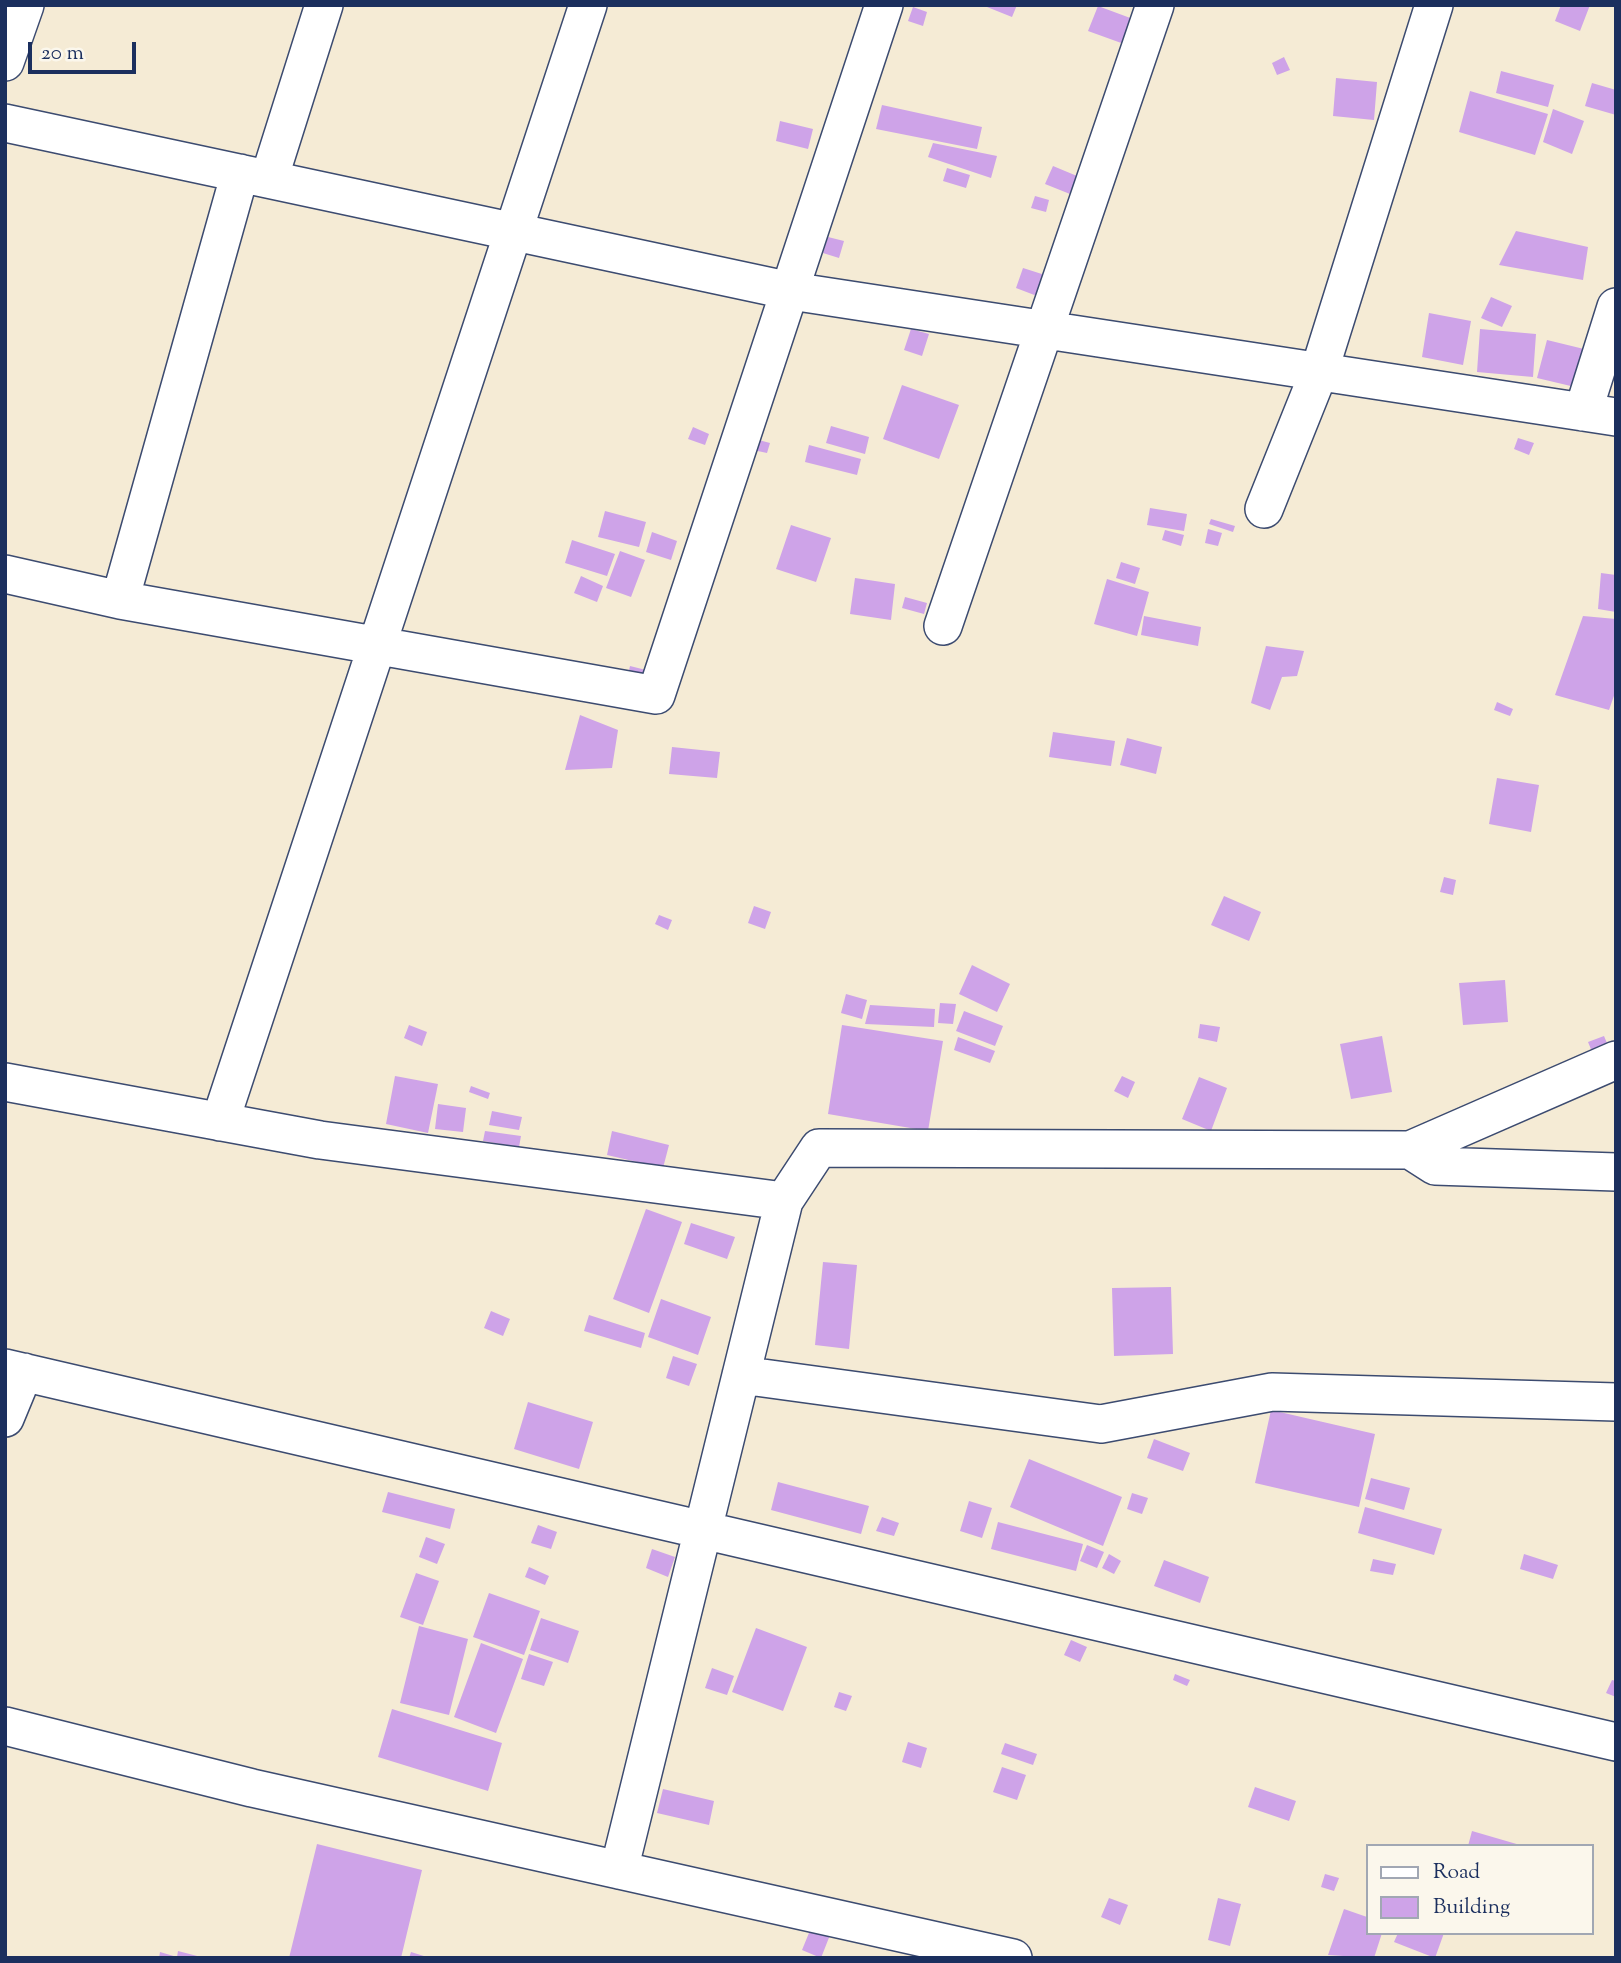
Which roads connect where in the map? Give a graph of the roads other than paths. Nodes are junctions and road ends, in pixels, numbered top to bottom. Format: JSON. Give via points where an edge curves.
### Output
{"nodes":[{"id":1,"x":24,"y":5,"type":"edge"},
{"id":2,"x":324,"y":5,"type":"edge"},
{"id":3,"x":589,"y":5,"type":"edge"},
{"id":4,"x":884,"y":5,"type":"edge"},
{"id":5,"x":1155,"y":5,"type":"edge"},
{"id":6,"x":1434,"y":5,"type":"edge"},
{"id":7,"x":5,"y":62,"type":"edge"},
{"id":8,"x":5,"y":123,"type":"edge"},
{"id":9,"x":255,"y":176,"type":"junction"},
{"id":10,"x":514,"y":231,"type":"junction"},
{"id":11,"x":792,"y":291,"type":"junction"},
{"id":12,"x":1616,"y":307,"type":"edge"},
{"id":13,"x":1045,"y":330,"type":"junction"},
{"id":14,"x":1319,"y":372,"type":"junction"},
{"id":15,"x":1599,"y":415,"type":"edge"},
{"id":16,"x":1265,"y":509,"type":"dead end"},
{"id":17,"x":5,"y":574,"type":"edge"},
{"id":18,"x":120,"y":600,"type":"junction"},
{"id":19,"x":943,"y":626,"type":"dead end"},
{"id":20,"x":377,"y":646,"type":"junction"},
{"id":21,"x":1616,"y":1060,"type":"edge"},
{"id":22,"x":5,"y":1082,"type":"edge"},
{"id":23,"x":220,"y":1122,"type":"junction"},
{"id":24,"x":1410,"y":1150,"type":"junction"},
{"id":25,"x":1616,"y":1172,"type":"edge"},
{"id":26,"x":784,"y":1201,"type":"junction"},
{"id":27,"x":15,"y":1370,"type":"edge"},
{"id":28,"x":741,"y":1375,"type":"junction"},
{"id":29,"x":1616,"y":1402,"type":"edge"},
{"id":30,"x":5,"y":1418,"type":"edge"},
{"id":31,"x":703,"y":1530,"type":"junction"},
{"id":32,"x":5,"y":1726,"type":"edge"},
{"id":33,"x":1616,"y":1742,"type":"edge"},
{"id":34,"x":619,"y":1870,"type":"junction"},
{"id":35,"x":1013,"y":1958,"type":"edge"}],
"edges":[{"from":1,"to":7,"type":"street"},
{"from":2,"to":9,"type":"street"},
{"from":3,"to":10,"type":"street"},
{"from":4,"to":11,"type":"street"},
{"from":5,"to":13,"type":"street"},
{"from":6,"to":14,"type":"street"},
{"from":8,"to":9,"type":"street"},
{"from":9,"to":10,"type":"street"},
{"from":9,"to":18,"type":"street"},
{"from":10,"to":11,"type":"street"},
{"from":10,"to":20,"type":"street"},
{"from":11,"to":13,"type":"street"},
{"from":11,"to":20,"type":"street","via":[[656,695]]},
{"from":12,"to":15,"type":"street"},
{"from":13,"to":14,"type":"street"},
{"from":13,"to":19,"type":"street"},
{"from":14,"to":15,"type":"street"},
{"from":14,"to":16,"type":"street"},
{"from":17,"to":18,"type":"street"},
{"from":18,"to":20,"type":"street"},
{"from":20,"to":23,"type":"street"},
{"from":21,"to":24,"type":"street"},
{"from":22,"to":23,"type":"street"},
{"from":23,"to":26,"type":"street","via":[[320,1140]]},
{"from":24,"to":25,"type":"street","via":[[1435,1166]]},
{"from":24,"to":26,"type":"street","via":[[819,1147]]},
{"from":26,"to":28,"type":"street"},
{"from":27,"to":30,"type":"street"},
{"from":27,"to":31,"type":"street"},
{"from":28,"to":29,"type":"street","via":[[1101,1424],[1272,1392]]},
{"from":28,"to":31,"type":"street"},
{"from":31,"to":33,"type":"street"},
{"from":31,"to":34,"type":"street"},
{"from":32,"to":34,"type":"street","via":[[252,1788]]},
{"from":34,"to":35,"type":"street"}]}
